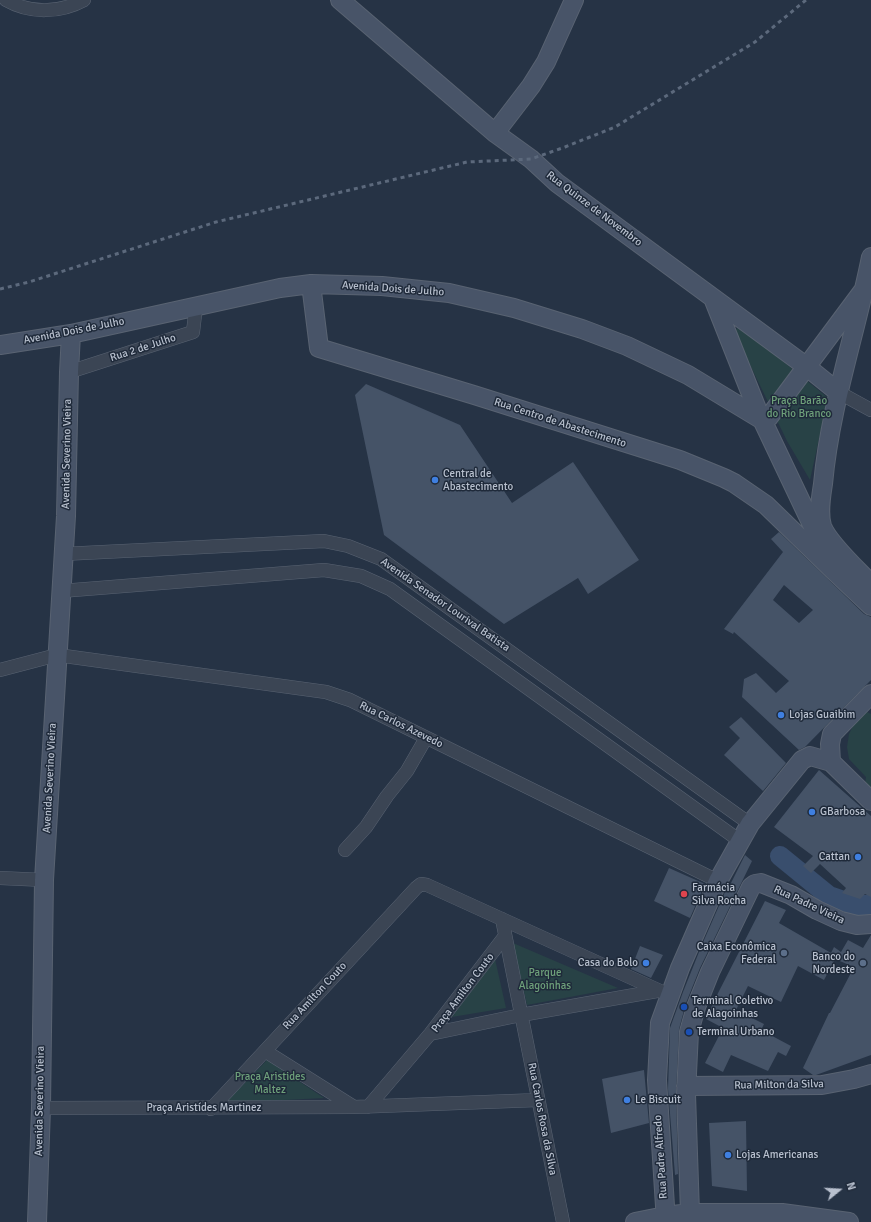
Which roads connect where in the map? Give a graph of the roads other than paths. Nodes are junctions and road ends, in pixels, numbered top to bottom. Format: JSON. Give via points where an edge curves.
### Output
{"nodes":[{"id":1,"x":6,"y":0,"type":"edge"},
{"id":2,"x":84,"y":0,"type":"edge"},
{"id":3,"x":340,"y":0,"type":"edge"},
{"id":4,"x":574,"y":0,"type":"edge"},
{"id":5,"x":495,"y":133,"type":"junction"},
{"id":6,"x":871,"y":257,"type":"edge"},
{"id":7,"x":311,"y":284,"type":"junction"},
{"id":8,"x":865,"y":288,"type":"junction"},
{"id":9,"x":713,"y":298,"type":"junction"},
{"id":10,"x":196,"y":306,"type":"junction"},
{"id":11,"x":71,"y":334,"type":"junction"},
{"id":12,"x":0,"y":344,"type":"edge"},
{"id":13,"x":807,"y":367,"type":"junction"},
{"id":14,"x":69,"y":372,"type":"junction"},
{"id":15,"x":838,"y":392,"type":"junction"},
{"id":16,"x":871,"y":410,"type":"edge"},
{"id":17,"x":764,"y":421,"type":"junction"},
{"id":18,"x":783,"y":463,"type":"junction"},
{"id":19,"x":823,"y":479,"type":"junction"},
{"id":20,"x":823,"y":538,"type":"junction"},
{"id":21,"x":63,"y":554,"type":"junction"},
{"id":22,"x":834,"y":571,"type":"junction"},
{"id":23,"x":871,"y":584,"type":"edge"},
{"id":24,"x":61,"y":591,"type":"junction"},
{"id":25,"x":871,"y":606,"type":"edge"},
{"id":26,"x":57,"y":655,"type":"junction"},
{"id":27,"x":0,"y":670,"type":"edge"},
{"id":28,"x":871,"y":694,"type":"edge"},
{"id":29,"x":426,"y":738,"type":"junction"},
{"id":30,"x":831,"y":762,"type":"junction"},
{"id":31,"x":871,"y":801,"type":"edge"},
{"id":32,"x":750,"y":824,"type":"junction"},
{"id":33,"x":740,"y":841,"type":"junction"},
{"id":34,"x":345,"y":850,"type":"dead end"},
{"id":35,"x":0,"y":878,"type":"edge"},
{"id":36,"x":44,"y":880,"type":"junction"},
{"id":37,"x":718,"y":881,"type":"junction"},
{"id":38,"x":502,"y":919,"type":"junction"},
{"id":39,"x":871,"y":924,"type":"edge"},
{"id":40,"x":505,"y":936,"type":"junction"},
{"id":41,"x":663,"y":993,"type":"junction"},
{"id":42,"x":521,"y":1015,"type":"junction"},
{"id":43,"x":430,"y":1034,"type":"junction"},
{"id":44,"x":265,"y":1051,"type":"junction"},
{"id":45,"x":871,"y":1074,"type":"edge"},
{"id":46,"x":686,"y":1086,"type":"junction"},
{"id":47,"x":538,"y":1100,"type":"junction"},
{"id":48,"x":354,"y":1107,"type":"junction"},
{"id":49,"x":368,"y":1107,"type":"junction"},
{"id":50,"x":41,"y":1108,"type":"junction"},
{"id":51,"x":211,"y":1109,"type":"junction"},
{"id":52,"x":690,"y":1213,"type":"junction"},
{"id":53,"x":666,"y":1219,"type":"edge"},
{"id":54,"x":37,"y":1222,"type":"edge"},
{"id":55,"x":563,"y":1222,"type":"edge"},
{"id":56,"x":635,"y":1222,"type":"edge"},
{"id":57,"x":849,"y":1222,"type":"edge"}],
"edges":[{"from":1,"to":2,"type":"street","via":[[29,9],[51,11]]},
{"from":3,"to":5,"type":"street","name":"Rua Quinze de Novembro"},
{"from":4,"to":5,"type":"street","via":[[546,62]]},
{"from":5,"to":9,"type":"street","name":"Rua Quinze de Novembro","via":[[531,158],[557,183]]},
{"from":6,"to":8,"type":"street"},
{"from":7,"to":10,"type":"street","name":"Avenida Dois de Julho"},
{"from":7,"to":17,"type":"street","name":"Avenida Dois de Julho","via":[[382,286],[449,293],[514,308],[627,346],[688,375]]},
{"from":7,"to":22,"type":"street","name":"Rua Centro de Abastecimento","via":[[319,348],[673,458],[724,478],[766,505]]},
{"from":8,"to":13,"type":"street"},
{"from":8,"to":15,"type":"street"},
{"from":9,"to":13,"type":"street","name":"Rua Quinze de Novembro"},
{"from":9,"to":17,"type":"street"},
{"from":10,"to":11,"type":"street","name":"Avenida Dois de Julho"},
{"from":10,"to":14,"type":"street","name":"Rua 2 de Julho","via":[[193,332]]},
{"from":11,"to":12,"type":"street","name":"Avenida Dois de Julho"},
{"from":11,"to":14,"type":"street","name":"Avenida Severino Vieira"},
{"from":13,"to":15,"type":"street","name":"Rua Quinze de Novembro"},
{"from":13,"to":17,"type":"street"},
{"from":14,"to":21,"type":"street","name":"Avenida Severino Vieira"},
{"from":15,"to":16,"type":"street"},
{"from":15,"to":19,"type":"street"},
{"from":17,"to":18,"type":"street"},
{"from":18,"to":19,"type":"street","via":[[806,486],[815,485]]},
{"from":18,"to":20,"type":"street"},
{"from":19,"to":20,"type":"street","via":[[820,518]]},
{"from":20,"to":22,"type":"street"},
{"from":20,"to":23,"type":"street"},
{"from":21,"to":24,"type":"street","name":"Avenida Severino Vieira"},
{"from":21,"to":32,"type":"street","name":"Avenida Senador Lourival Batista","via":[[324,541],[348,546],[381,558]]},
{"from":22,"to":25,"type":"street"},
{"from":24,"to":26,"type":"street","name":"Avenida Severino Vieira"},
{"from":24,"to":33,"type":"street","name":"Avenida Senador Lourival Batista","via":[[324,570],[361,576],[390,589]]},
{"from":26,"to":27,"type":"street"},
{"from":26,"to":29,"type":"street","name":"Rua Carlos Azevedo","via":[[326,692],[350,700]]},
{"from":26,"to":36,"type":"street","name":"Avenida Severino Vieira"},
{"from":28,"to":30,"type":"street","via":[[830,738]]},
{"from":29,"to":34,"type":"street","via":[[407,771],[366,827]]},
{"from":29,"to":37,"type":"street","name":"Rua Carlos Azevedo"},
{"from":30,"to":31,"type":"street"},
{"from":30,"to":32,"type":"street","name":"Rua Padre Alfredo","via":[[810,756],[802,760]]},
{"from":32,"to":33,"type":"street","name":"Rua Padre Alfredo"},
{"from":33,"to":37,"type":"street","name":"Rua Padre Alfredo"},
{"from":35,"to":36,"type":"street"},
{"from":36,"to":50,"type":"street","name":"Avenida Severino Vieira"},
{"from":37,"to":41,"type":"street","name":"Rua Padre Alfredo"},
{"from":38,"to":40,"type":"street","name":"Praça Amilton Couto"},
{"from":38,"to":41,"type":"street"},
{"from":38,"to":44,"type":"street","name":"Rua Amílton Couto","via":[[421,884]]},
{"from":39,"to":46,"type":"street","name":"Rua Padre Vieira","via":[[841,922],[791,895],[761,883],[751,887],[696,1007],[688,1041]]},
{"from":40,"to":42,"type":"street","name":"Praça Amilton Couto"},
{"from":40,"to":43,"type":"street","name":"Praça Amilton Couto"},
{"from":41,"to":42,"type":"street","name":"Praça Amilton Couto"},
{"from":41,"to":53,"type":"street","name":"Rua Padre Alfredo","via":[[657,1080]]},
{"from":42,"to":43,"type":"street","name":"Praça Amilton Couto"},
{"from":42,"to":47,"type":"street","name":"Rua Carlos Rosa da Silva"},
{"from":43,"to":49,"type":"street"},
{"from":44,"to":48,"type":"street"},
{"from":44,"to":51,"type":"street","name":"Rua Amílton Couto"},
{"from":45,"to":46,"type":"street","name":"Rua Milton da Silva","via":[[854,1080],[822,1085]]},
{"from":46,"to":52,"type":"street","name":"Rua Padre Vieira"},
{"from":47,"to":49,"type":"street"},
{"from":47,"to":55,"type":"street","name":"Rua Carlos Rosa da Silva"},
{"from":48,"to":49,"type":"street","name":"Praça Aristídes Martinez"},
{"from":48,"to":51,"type":"street","name":"Praça Aristídes Martinez"},
{"from":50,"to":51,"type":"street","name":"Praça Aristídes Martinez"},
{"from":50,"to":54,"type":"street","name":"Avenida Severino Vieira"},
{"from":52,"to":53,"type":"street"},
{"from":52,"to":57,"type":"street","via":[[782,1213]]},
{"from":53,"to":56,"type":"street"}]}
